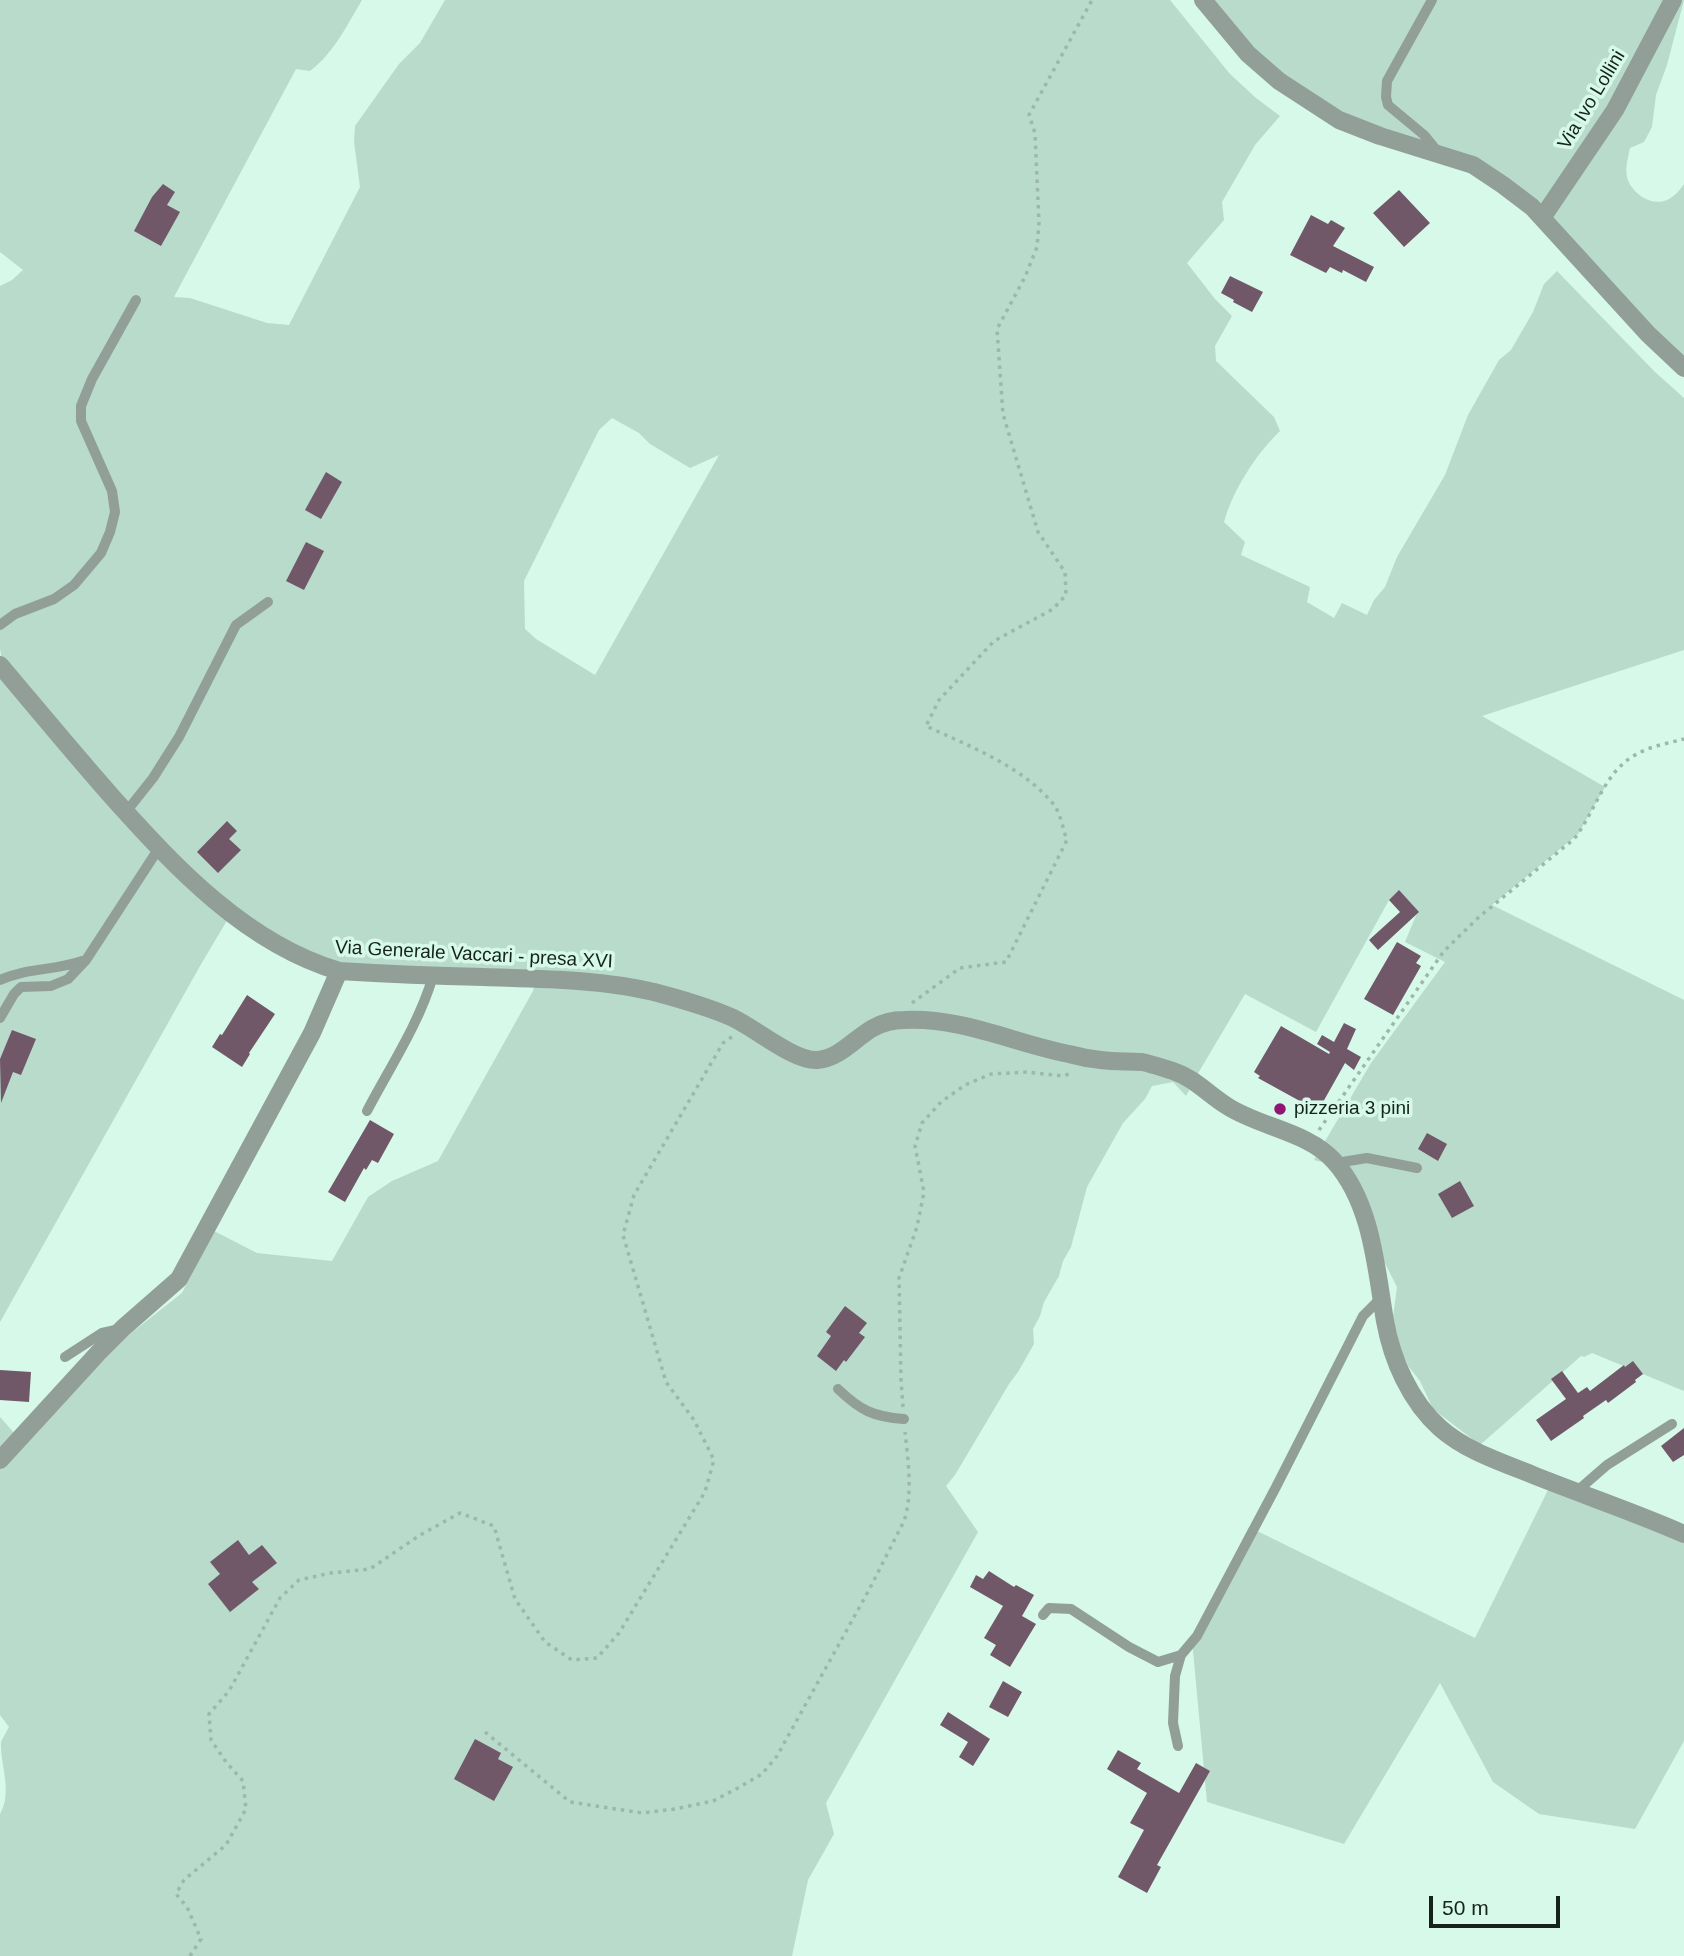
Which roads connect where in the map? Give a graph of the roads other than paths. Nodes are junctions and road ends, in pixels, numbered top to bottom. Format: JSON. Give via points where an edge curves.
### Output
{"nodes":[{"id":1,"x":1203,"y":0,"type":"edge"},
{"id":2,"x":1432,"y":0,"type":"edge"},
{"id":3,"x":1673,"y":0,"type":"edge"},
{"id":4,"x":1440,"y":154,"type":"junction"},
{"id":5,"x":1542,"y":218,"type":"junction"},
{"id":6,"x":136,"y":300,"type":"dead end"},
{"id":7,"x":1684,"y":368,"type":"edge"},
{"id":8,"x":268,"y":602,"type":"dead end"},
{"id":9,"x":0,"y":625,"type":"edge"},
{"id":10,"x":0,"y":665,"type":"edge"},
{"id":11,"x":126,"y":812,"type":"junction"},
{"id":12,"x":159,"y":848,"type":"junction"},
{"id":13,"x":86,"y":960,"type":"junction"},
{"id":14,"x":338,"y":971,"type":"junction"},
{"id":15,"x":433,"y":976,"type":"junction"},
{"id":16,"x":0,"y":980,"type":"edge"},
{"id":17,"x":0,"y":1018,"type":"edge"},
{"id":18,"x":367,"y":1111,"type":"dead end"},
{"id":19,"x":1336,"y":1163,"type":"junction"},
{"id":20,"x":1417,"y":1168,"type":"dead end"},
{"id":21,"x":1381,"y":1298,"type":"junction"},
{"id":22,"x":124,"y":1328,"type":"junction"},
{"id":23,"x":65,"y":1357,"type":"dead end"},
{"id":24,"x":838,"y":1389,"type":"dead end"},
{"id":25,"x":904,"y":1419,"type":"road end"},
{"id":26,"x":1672,"y":1424,"type":"dead end"},
{"id":27,"x":0,"y":1460,"type":"edge"},
{"id":28,"x":1576,"y":1492,"type":"junction"},
{"id":29,"x":1684,"y":1534,"type":"edge"},
{"id":30,"x":1043,"y":1615,"type":"dead end"},
{"id":31,"x":1181,"y":1655,"type":"junction"},
{"id":32,"x":1178,"y":1746,"type":"dead end"}],
"edges":[{"from":1,"to":4,"type":"street","via":[[1248,54],[1311,103],[1339,120]]},
{"from":2,"to":4,"type":"lane","via":[[1387,81],[1386,97],[1388,105]]},
{"from":3,"to":5,"type":"street","name":"Via Ivo Lollini","via":[[1615,110]]},
{"from":4,"to":5,"type":"street","via":[[1473,165]]},
{"from":5,"to":7,"type":"street"},
{"from":6,"to":9,"type":"lane","via":[[81,406],[81,421],[112,491],[115,512],[110,532],[100,553],[74,585]]},
{"from":8,"to":11,"type":"lane","via":[[236,625],[179,737]]},
{"from":10,"to":11,"type":"street","name":"Via Generale Vaccari - presa XVI"},
{"from":11,"to":12,"type":"street","name":"Via Generale Vaccari - presa XVI"},
{"from":12,"to":13,"type":"lane"},
{"from":12,"to":14,"type":"street","name":"Via Generale Vaccari - presa XVI","via":[[192,882],[267,938]]},
{"from":13,"to":16,"type":"lane"},
{"from":13,"to":17,"type":"lane","via":[[68,979],[51,986],[21,986]]},
{"from":14,"to":15,"type":"street","name":"Via Generale Vaccari - presa XVI"},
{"from":14,"to":22,"type":"street","via":[[312,1033],[179,1279]]},
{"from":15,"to":18,"type":"lane","via":[[414,1023]]},
{"from":15,"to":19,"type":"street","name":"Via Generale Vaccari - presa XVI","via":[[621,985],[693,1002],[748,1025],[794,1055],[817,1060],[885,1022],[964,1025],[1089,1058],[1145,1063],[1178,1073],[1250,1119],[1311,1143]]},
{"from":19,"to":20,"type":"lane","via":[[1367,1158]]},
{"from":19,"to":21,"type":"street","via":[[1360,1206]]},
{"from":21,"to":28,"type":"street","via":[[1401,1372],[1418,1404],[1439,1427],[1461,1444]]},
{"from":21,"to":31,"type":"lane","via":[[1363,1316],[1197,1636]]},
{"from":22,"to":23,"type":"lane","via":[[102,1333]]},
{"from":22,"to":27,"type":"street"},
{"from":24,"to":25,"type":"lane","via":[[856,1406],[883,1418]]},
{"from":26,"to":28,"type":"lane","via":[[1607,1465]]},
{"from":28,"to":29,"type":"street"},
{"from":30,"to":31,"type":"lane","via":[[1049,1608],[1071,1609],[1158,1661]]},
{"from":31,"to":32,"type":"lane","via":[[1175,1676],[1173,1723]]}]}
